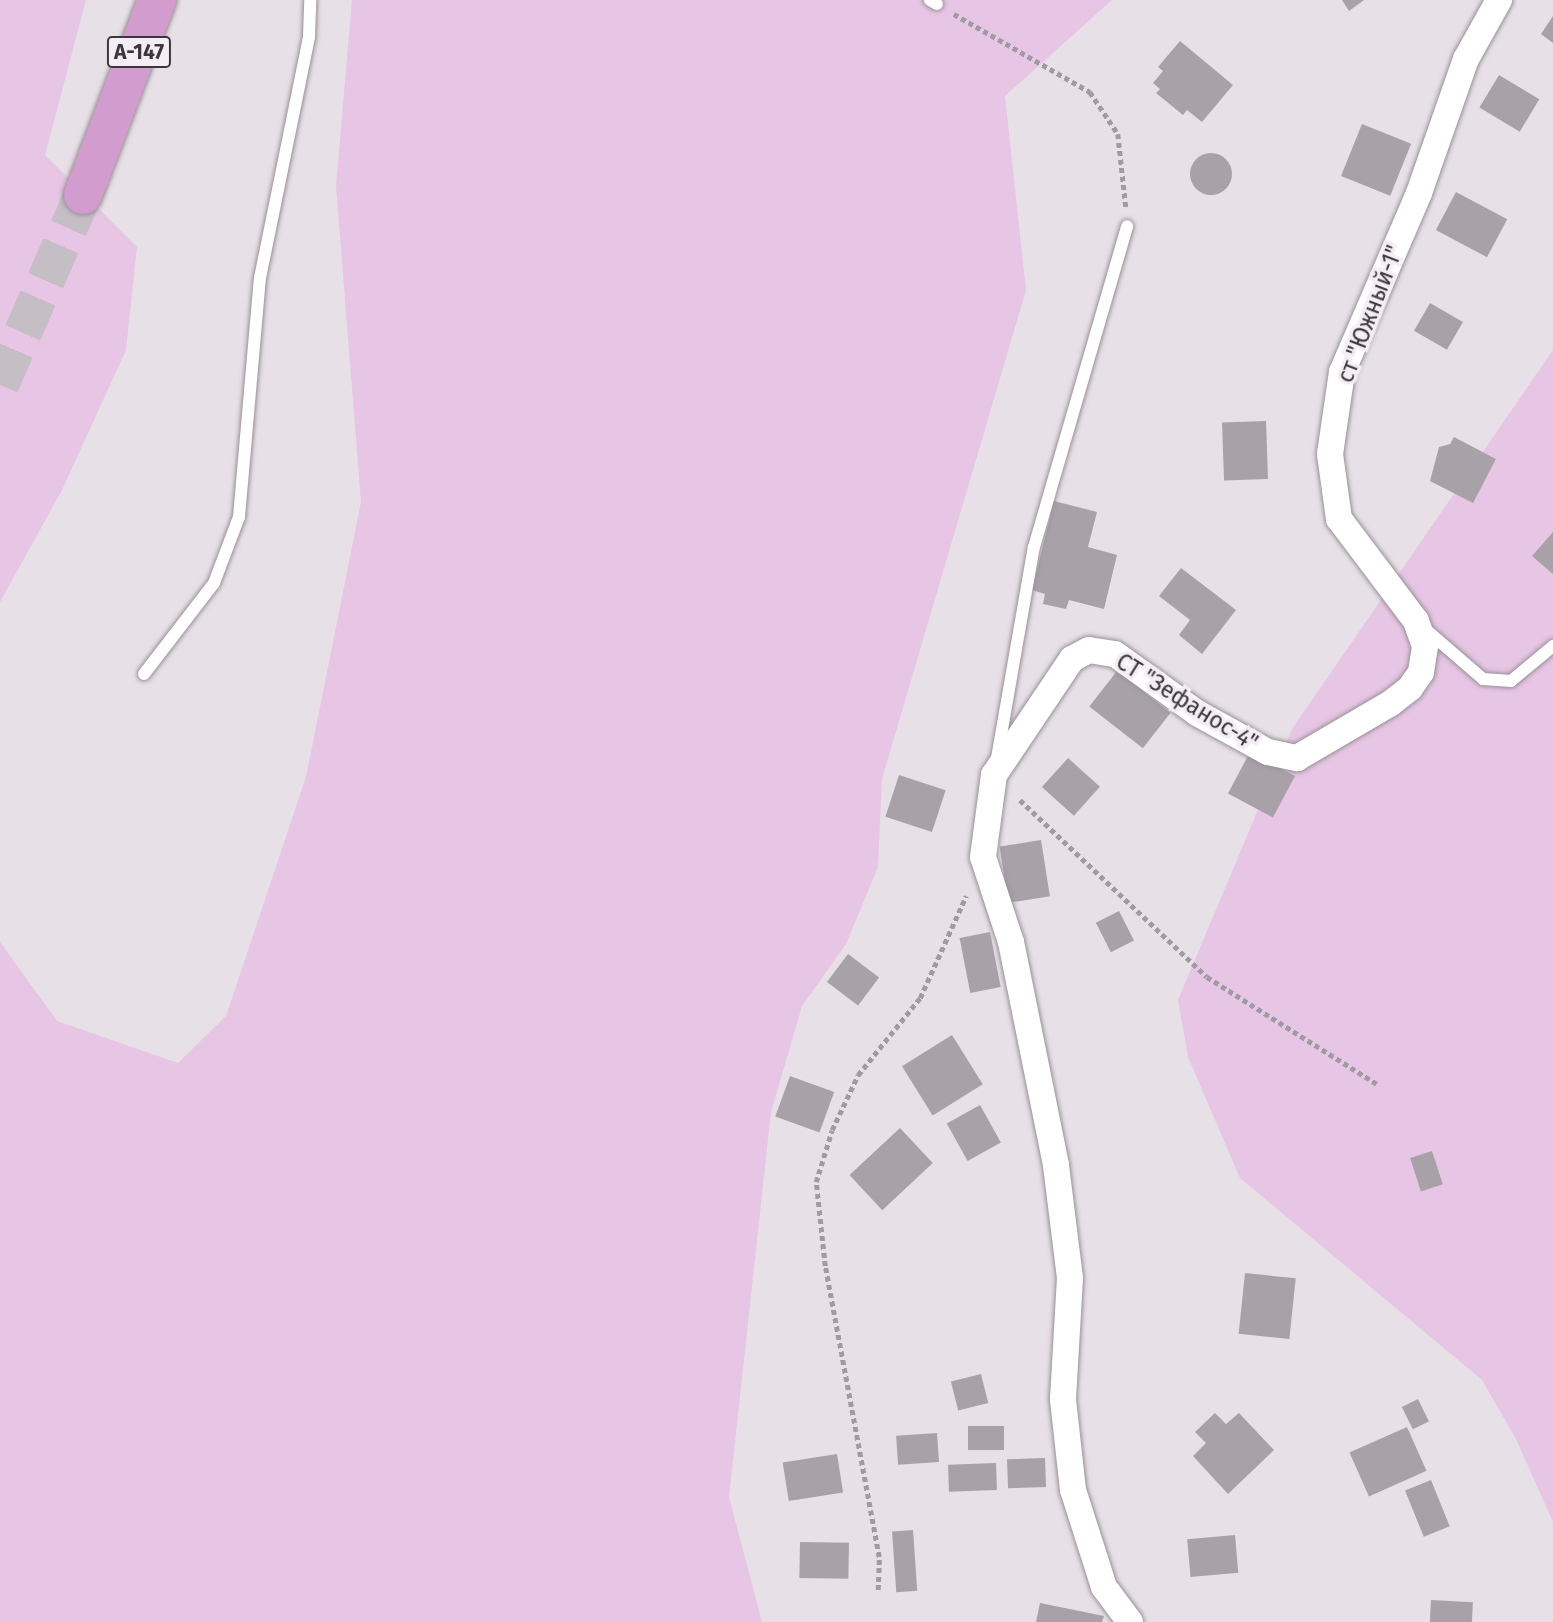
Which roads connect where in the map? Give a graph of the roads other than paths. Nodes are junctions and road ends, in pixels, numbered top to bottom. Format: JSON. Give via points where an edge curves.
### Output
{"nodes":[{"id":1,"x":157,"y":0,"type":"edge"},
{"id":2,"x":310,"y":0,"type":"edge"},
{"id":3,"x":1499,"y":0,"type":"edge"},
{"id":4,"x":83,"y":195,"type":"tunnel mouth"},
{"id":5,"x":1127,"y":226,"type":"road end"},
{"id":6,"x":1416,"y":621,"type":"junction"},
{"id":7,"x":1553,"y":646,"type":"edge"},
{"id":8,"x":144,"y":674,"type":"dead end"},
{"id":9,"x":994,"y":775,"type":"junction"},
{"id":10,"x":1130,"y":1622,"type":"edge"}],
"edges":[{"from":1,"to":4,"type":"highway","number":"А-147"},
{"from":2,"to":8,"type":"lane","via":[[309,37],[260,278],[239,517],[214,583]]},
{"from":3,"to":6,"type":"street","name":"ст \"Южный-1\"","via":[[1466,59],[1419,192],[1342,372],[1330,454],[1339,519]]},
{"from":5,"to":9,"type":"lane","via":[[1034,547]]},
{"from":6,"to":7,"type":"lane","via":[[1483,679],[1511,681]]},
{"from":6,"to":9,"type":"street","name":"СТ \"Зефанос-4\"","via":[[1425,646],[1421,672],[1410,688],[1297,758],[1268,752],[1197,713],[1115,654],[1089,650],[1072,659]]},
{"from":9,"to":10,"type":"street","via":[[983,856],[1010,942],[1056,1165],[1070,1278],[1063,1399],[1073,1490],[1104,1587]]}]}
